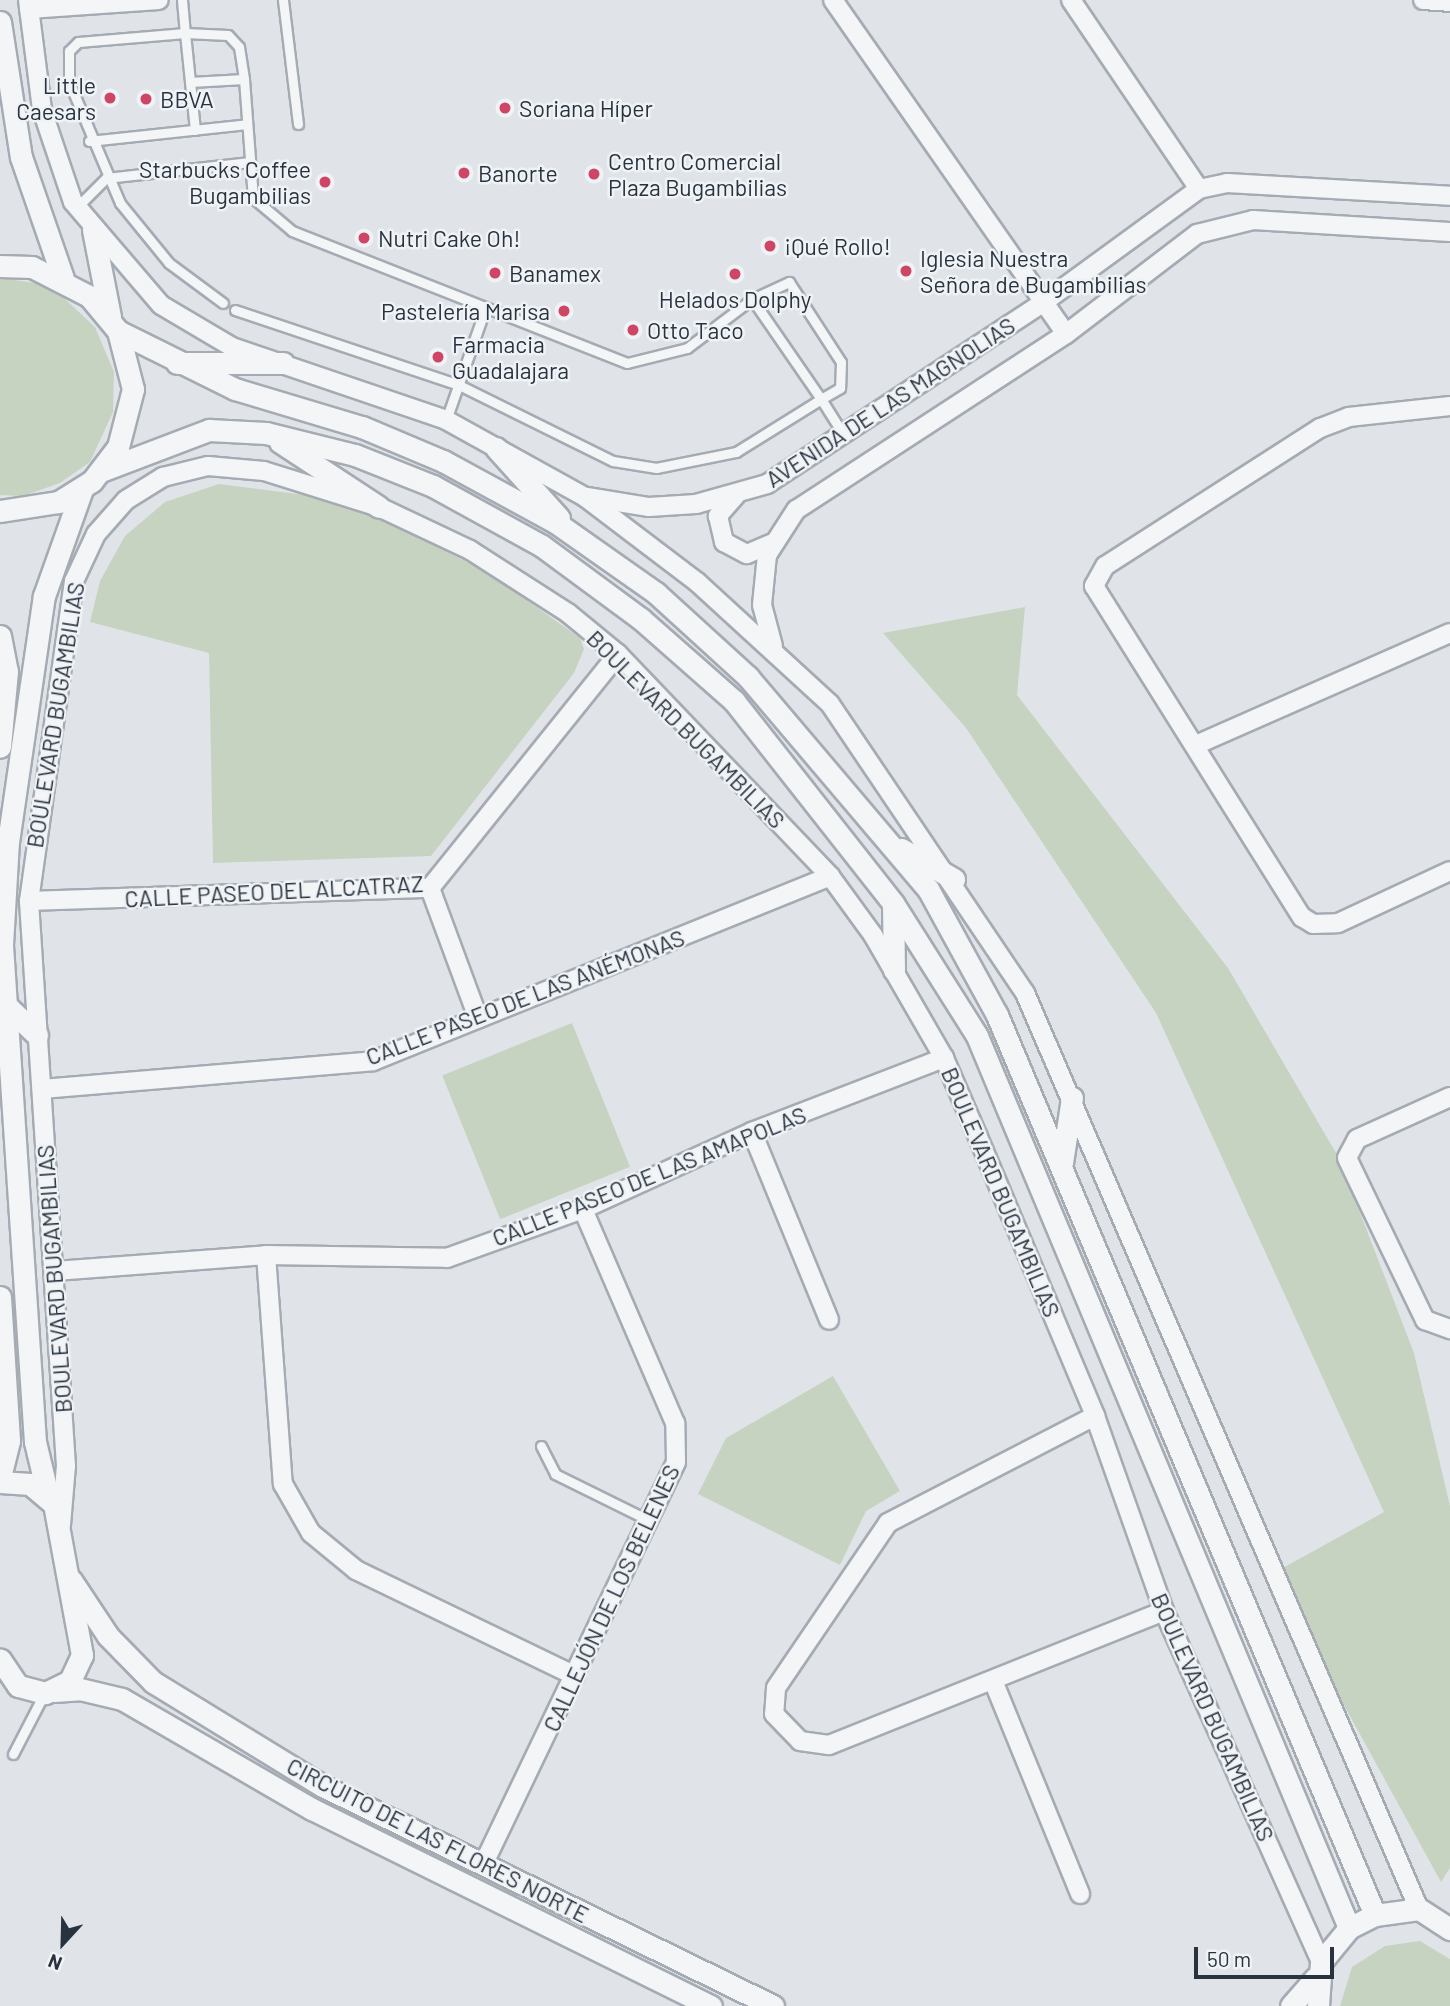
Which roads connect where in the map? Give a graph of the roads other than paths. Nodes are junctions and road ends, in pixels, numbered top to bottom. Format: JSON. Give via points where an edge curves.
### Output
{"nodes":[{"id":1,"x":159,"y":0,"type":"edge"},
{"id":2,"x":182,"y":0,"type":"edge"},
{"id":3,"x":283,"y":0,"type":"edge"},
{"id":4,"x":833,"y":0,"type":"edge"},
{"id":5,"x":1071,"y":0,"type":"edge"},
{"id":6,"x":1423,"y":0,"type":"edge"},
{"id":7,"x":1450,"y":2,"type":"edge"},
{"id":8,"x":28,"y":5,"type":"edge"},
{"id":9,"x":0,"y":22,"type":"edge"},
{"id":10,"x":185,"y":33,"type":"junction"},
{"id":11,"x":244,"y":79,"type":"junction"},
{"id":12,"x":190,"y":82,"type":"junction"},
{"id":13,"x":247,"y":124,"type":"junction"},
{"id":14,"x":298,"y":124,"type":"dead end"},
{"id":15,"x":195,"y":130,"type":"junction"},
{"id":16,"x":89,"y":141,"type":"junction"},
{"id":17,"x":250,"y":162,"type":"junction"},
{"id":18,"x":106,"y":178,"type":"junction"},
{"id":19,"x":1199,"y":189,"type":"junction"},
{"id":20,"x":1450,"y":196,"type":"edge"},
{"id":21,"x":77,"y":207,"type":"junction"},
{"id":22,"x":93,"y":230,"type":"junction"},
{"id":23,"x":1450,"y":232,"type":"edge"},
{"id":24,"x":0,"y":266,"type":"edge"},
{"id":25,"x":64,"y":278,"type":"junction"},
{"id":26,"x":752,"y":299,"type":"junction"},
{"id":27,"x":1044,"y":302,"type":"junction"},
{"id":28,"x":223,"y":303,"type":"dead end"},
{"id":29,"x":235,"y":310,"type":"dead end"},
{"id":30,"x":484,"y":312,"type":"junction"},
{"id":31,"x":114,"y":325,"type":"junction"},
{"id":32,"x":1066,"y":334,"type":"junction"},
{"id":33,"x":176,"y":363,"type":"junction"},
{"id":34,"x":283,"y":363,"type":"junction"},
{"id":35,"x":459,"y":385,"type":"junction"},
{"id":36,"x":821,"y":399,"type":"junction"},
{"id":37,"x":1450,"y":406,"type":"edge"},
{"id":38,"x":446,"y":420,"type":"junction"},
{"id":39,"x":266,"y":433,"type":"junction"},
{"id":40,"x":843,"y":434,"type":"junction"},
{"id":41,"x":496,"y":448,"type":"junction"},
{"id":42,"x":101,"y":471,"type":"junction"},
{"id":43,"x":82,"y":489,"type":"junction"},
{"id":44,"x":736,"y":495,"type":"junction"},
{"id":45,"x":585,"y":497,"type":"junction"},
{"id":46,"x":379,"y":507,"type":"junction"},
{"id":47,"x":0,"y":511,"type":"edge"},
{"id":48,"x":577,"y":538,"type":"junction"},
{"id":49,"x":771,"y":544,"type":"junction"},
{"id":50,"x":1450,"y":633,"type":"edge"},
{"id":51,"x":0,"y":636,"type":"edge"},
{"id":52,"x":773,"y":646,"type":"junction"},
{"id":53,"x":618,"y":654,"type":"junction"},
{"id":54,"x":1198,"y":744,"type":"junction"},
{"id":55,"x":0,"y":747,"type":"edge"},
{"id":56,"x":888,"y":842,"type":"junction"},
{"id":57,"x":1450,"y":871,"type":"edge"},
{"id":58,"x":830,"y":876,"type":"junction"},
{"id":59,"x":954,"y":879,"type":"junction"},
{"id":60,"x":430,"y":888,"type":"junction"},
{"id":61,"x":29,"y":901,"type":"junction"},
{"id":62,"x":893,"y":903,"type":"junction"},
{"id":63,"x":894,"y":970,"type":"junction"},
{"id":64,"x":9,"y":1008,"type":"junction"},
{"id":65,"x":478,"y":1018,"type":"junction"},
{"id":66,"x":37,"y":1035,"type":"junction"},
{"id":67,"x":944,"y":1058,"type":"junction"},
{"id":68,"x":42,"y":1089,"type":"junction"},
{"id":69,"x":1450,"y":1097,"type":"edge"},
{"id":70,"x":1072,"y":1098,"type":"junction"},
{"id":71,"x":752,"y":1132,"type":"junction"},
{"id":72,"x":1062,"y":1163,"type":"junction"},
{"id":73,"x":583,"y":1209,"type":"junction"},
{"id":74,"x":266,"y":1255,"type":"junction"},
{"id":75,"x":55,"y":1271,"type":"junction"},
{"id":76,"x":0,"y":1297,"type":"edge"},
{"id":77,"x":828,"y":1320,"type":"dead end"},
{"id":78,"x":1450,"y":1329,"type":"edge"},
{"id":79,"x":1095,"y":1416,"type":"junction"},
{"id":80,"x":541,"y":1446,"type":"dead end"},
{"id":81,"x":0,"y":1476,"type":"edge"},
{"id":82,"x":0,"y":1482,"type":"edge"},
{"id":83,"x":48,"y":1496,"type":"junction"},
{"id":84,"x":650,"y":1521,"type":"junction"},
{"id":85,"x":61,"y":1525,"type":"junction"},
{"id":86,"x":71,"y":1580,"type":"junction"},
{"id":87,"x":1164,"y":1611,"type":"junction"},
{"id":88,"x":0,"y":1659,"type":"edge"},
{"id":89,"x":575,"y":1676,"type":"junction"},
{"id":90,"x":153,"y":1682,"type":"junction"},
{"id":91,"x":994,"y":1683,"type":"junction"},
{"id":92,"x":9,"y":1687,"type":"edge"},
{"id":93,"x":49,"y":1692,"type":"junction"},
{"id":94,"x":135,"y":1706,"type":"junction"},
{"id":95,"x":13,"y":1754,"type":"dead end"},
{"id":96,"x":323,"y":1786,"type":"junction"},
{"id":97,"x":312,"y":1809,"type":"junction"},
{"id":98,"x":483,"y":1865,"type":"junction"},
{"id":99,"x":1080,"y":1894,"type":"dead end"},
{"id":100,"x":1419,"y":1909,"type":"junction"},
{"id":101,"x":1375,"y":1915,"type":"junction"},
{"id":102,"x":1449,"y":1926,"type":"edge"},
{"id":103,"x":1349,"y":1928,"type":"junction"},
{"id":104,"x":1318,"y":1970,"type":"junction"},
{"id":105,"x":674,"y":1998,"type":"edge"},
{"id":106,"x":711,"y":2006,"type":"edge"},
{"id":107,"x":774,"y":2006,"type":"edge"},
{"id":108,"x":1291,"y":2006,"type":"edge"},
{"id":109,"x":1318,"y":2006,"type":"edge"}],
"edges":[{"from":1,"to":8,"type":"street"},
{"from":2,"to":10,"type":"lane"},
{"from":3,"to":14,"type":"lane"},
{"from":4,"to":27,"type":"street"},
{"from":5,"to":19,"type":"street"},
{"from":6,"to":7,"type":"street"},
{"from":8,"to":21,"type":"street","via":[[42,110]]},
{"from":9,"to":25,"type":"street","via":[[21,157]]},
{"from":10,"to":11,"type":"lane","via":[[232,37]]},
{"from":10,"to":12,"type":"lane"},
{"from":10,"to":16,"type":"lane","via":[[72,46],[69,82]]},
{"from":11,"to":12,"type":"lane"},
{"from":11,"to":13,"type":"lane"},
{"from":12,"to":15,"type":"lane"},
{"from":13,"to":15,"type":"lane"},
{"from":13,"to":17,"type":"lane"},
{"from":15,"to":16,"type":"lane"},
{"from":16,"to":18,"type":"lane"},
{"from":17,"to":18,"type":"lane"},
{"from":17,"to":30,"type":"lane","via":[[253,198],[275,221]]},
{"from":18,"to":21,"type":"lane"},
{"from":18,"to":28,"type":"lane","via":[[169,263]]},
{"from":19,"to":20,"type":"street","name":"AVENIDA DE LAS MAGNOLIAS","via":[[1227,183]]},
{"from":19,"to":27,"type":"street","name":"AVENIDA DE LAS MAGNOLIAS"},
{"from":21,"to":22,"type":"street"},
{"from":22,"to":31,"type":"street"},
{"from":22,"to":34,"type":"street","via":[[161,305],[201,334]]},
{"from":23,"to":32,"type":"street","name":"AVENIDA DE LAS MAGNOLIAS","via":[[1225,223],[1197,234]]},
{"from":24,"to":25,"type":"street"},
{"from":25,"to":31,"type":"street"},
{"from":26,"to":30,"type":"lane","via":[[687,348],[636,364]]},
{"from":26,"to":36,"type":"lane"},
{"from":26,"to":36,"type":"lane","via":[[782,282],[794,286],[844,370],[840,388]]},
{"from":27,"to":32,"type":"street"},
{"from":27,"to":40,"type":"street","name":"AVENIDA DE LAS MAGNOLIAS"},
{"from":29,"to":35,"type":"lane"},
{"from":30,"to":35,"type":"lane"},
{"from":31,"to":33,"type":"street"},
{"from":31,"to":42,"type":"street","via":[[132,389],[122,438]]},
{"from":32,"to":49,"type":"street","name":"AVENIDA DE LAS MAGNOLIAS","via":[[796,510]]},
{"from":33,"to":34,"type":"street"},
{"from":33,"to":48,"type":"street","via":[[443,461]]},
{"from":34,"to":38,"type":"street"},
{"from":35,"to":36,"type":"lane","via":[[574,445],[656,468],[736,452]]},
{"from":35,"to":38,"type":"lane"},
{"from":36,"to":40,"type":"lane"},
{"from":37,"to":54,"type":"street","via":[[1349,417],[1320,428],[1105,566],[1096,579],[1098,600]]},
{"from":38,"to":41,"type":"street"},
{"from":39,"to":42,"type":"street","name":"BOULEVARD BUGAMBILIAS","via":[[209,430],[166,441]]},
{"from":39,"to":46,"type":"street"},
{"from":39,"to":62,"type":"street","name":"BOULEVARD BUGAMBILIAS","via":[[355,454],[433,486],[542,546],[641,620],[733,701]]},
{"from":40,"to":44,"type":"street","name":"AVENIDA DE LAS MAGNOLIAS","via":[[767,484]]},
{"from":41,"to":45,"type":"street"},
{"from":41,"to":48,"type":"street"},
{"from":42,"to":43,"type":"street"},
{"from":43,"to":47,"type":"street","via":[[32,510]]},
{"from":43,"to":64,"type":"street","name":"BOULEVARD BUGAMBILIAS","via":[[44,596],[8,842],[2,945]]},
{"from":44,"to":45,"type":"street","name":"AVENIDA DE LAS MAGNOLIAS","via":[[649,507]]},
{"from":44,"to":49,"type":"street","via":[[719,516],[724,542],[747,554]]},
{"from":45,"to":52,"type":"street"},
{"from":46,"to":53,"type":"street","name":"BOULEVARD BUGAMBILIAS","via":[[470,550],[568,613]]},
{"from":46,"to":61,"type":"street","name":"BOULEVARD BUGAMBILIAS","via":[[315,483],[208,466],[163,477],[111,517],[74,581]]},
{"from":48,"to":56,"type":"street","via":[[656,593],[748,677]]},
{"from":49,"to":52,"type":"street","name":"AVENIDA DE LAS MAGNOLIAS","via":[[762,605]]},
{"from":50,"to":54,"type":"street"},
{"from":51,"to":55,"type":"street","via":[[7,671]]},
{"from":52,"to":59,"type":"street","via":[[830,704]]},
{"from":53,"to":58,"type":"street","name":"BOULEVARD BUGAMBILIAS"},
{"from":53,"to":60,"type":"street","name":"CALLE PASEO DEL ALCATRAZ"},
{"from":54,"to":57,"type":"street","via":[[1294,908],[1313,924],[1338,923]]},
{"from":56,"to":59,"type":"street"},
{"from":56,"to":72,"type":"street","via":[[928,889],[997,1015]]},
{"from":58,"to":63,"type":"street","name":"BOULEVARD BUGAMBILIAS"},
{"from":58,"to":65,"type":"street","name":"CALLE PASEO DE LAS ANÉMONAS"},
{"from":59,"to":70,"type":"street","via":[[1025,993]]},
{"from":60,"to":61,"type":"street","name":"CALLE PASEO DEL ALCATRAZ"},
{"from":60,"to":65,"type":"street"},
{"from":61,"to":66,"type":"street","name":"BOULEVARD BUGAMBILIAS"},
{"from":62,"to":63,"type":"street"},
{"from":62,"to":103,"type":"street","name":"BOULEVARD BUGAMBILIAS","via":[[977,1036]]},
{"from":63,"to":67,"type":"street","name":"BOULEVARD BUGAMBILIAS"},
{"from":64,"to":66,"type":"street"},
{"from":64,"to":83,"type":"street","name":"BOULEVARD BUGAMBILIAS","via":[[35,1442]]},
{"from":65,"to":68,"type":"street","name":"CALLE PASEO DE LAS ANÉMONAS","via":[[373,1060]]},
{"from":66,"to":68,"type":"street","name":"BOULEVARD BUGAMBILIAS"},
{"from":67,"to":71,"type":"street","name":"CALLE PASEO DE LAS AMAPOLAS"},
{"from":67,"to":79,"type":"street","name":"BOULEVARD BUGAMBILIAS"},
{"from":68,"to":75,"type":"street","name":"BOULEVARD BUGAMBILIAS"},
{"from":69,"to":78,"type":"street","via":[[1357,1139],[1347,1158],[1425,1320]]},
{"from":70,"to":72,"type":"street"},
{"from":70,"to":100,"type":"street"},
{"from":71,"to":73,"type":"street","name":"CALLE PASEO DE LAS AMAPOLAS"},
{"from":71,"to":77,"type":"street"},
{"from":72,"to":101,"type":"street"},
{"from":73,"to":74,"type":"street","name":"CALLE PASEO DE LAS AMAPOLAS","via":[[447,1258]]},
{"from":73,"to":84,"type":"street","name":"CALLEJÓN DE LOS BELENES","via":[[678,1437],[673,1474]]},
{"from":74,"to":75,"type":"street","name":"CALLE PASEO DE LAS AMAPOLAS"},
{"from":74,"to":89,"type":"street","via":[[283,1484],[311,1533],[356,1570]]},
{"from":75,"to":85,"type":"street","name":"BOULEVARD BUGAMBILIAS","via":[[66,1466]]},
{"from":76,"to":81,"type":"street","via":[[9,1441]]},
{"from":79,"to":87,"type":"street","name":"BOULEVARD BUGAMBILIAS"},
{"from":79,"to":91,"type":"street","via":[[905,1513],[874,1536],[776,1688],[774,1714],[791,1736],[829,1745]]},
{"from":80,"to":84,"type":"lane","via":[[555,1474]]},
{"from":82,"to":83,"type":"street","via":[[30,1484]]},
{"from":83,"to":85,"type":"street","name":"BOULEVARD BUGAMBILIAS"},
{"from":84,"to":89,"type":"street","name":"CALLEJÓN DE LOS BELENES"},
{"from":85,"to":86,"type":"street","name":"BOULEVARD BUGAMBILIAS"},
{"from":86,"to":90,"type":"street","name":"CIRCUITO DE LAS FLORES NORTE","via":[[108,1636]]},
{"from":86,"to":93,"type":"street","name":"BOULEVARD BUGAMBILIAS","via":[[82,1655],[70,1681]]},
{"from":87,"to":91,"type":"street"},
{"from":87,"to":104,"type":"street","name":"BOULEVARD BUGAMBILIAS"},
{"from":88,"to":92,"type":"street"},
{"from":89,"to":98,"type":"street","name":"CALLEJÓN DE LOS BELENES"},
{"from":90,"to":94,"type":"street"},
{"from":90,"to":96,"type":"street","name":"CIRCUITO DE LAS FLORES NORTE"},
{"from":91,"to":99,"type":"street"},
{"from":92,"to":93,"type":"street","name":"CIRCUITO DE LAS FLORES NORTE"},
{"from":93,"to":94,"type":"street","name":"CIRCUITO DE LAS FLORES NORTE","via":[[93,1690]]},
{"from":93,"to":95,"type":"lane"},
{"from":94,"to":97,"type":"street","name":"CIRCUITO DE LAS FLORES NORTE"},
{"from":96,"to":97,"type":"street"},
{"from":96,"to":98,"type":"street","name":"CIRCUITO DE LAS FLORES NORTE"},
{"from":97,"to":105,"type":"street","name":"CIRCUITO DE LAS FLORES NORTE"},
{"from":98,"to":107,"type":"street","name":"CIRCUITO DE LAS FLORES NORTE"},
{"from":100,"to":101,"type":"street"},
{"from":100,"to":102,"type":"street"},
{"from":101,"to":103,"type":"street"},
{"from":103,"to":104,"type":"street"},
{"from":104,"to":108,"type":"street"},
{"from":104,"to":109,"type":"street"},
{"from":105,"to":106,"type":"street","name":"CIRCUITO DE LAS FLORES NORTE"}]}
